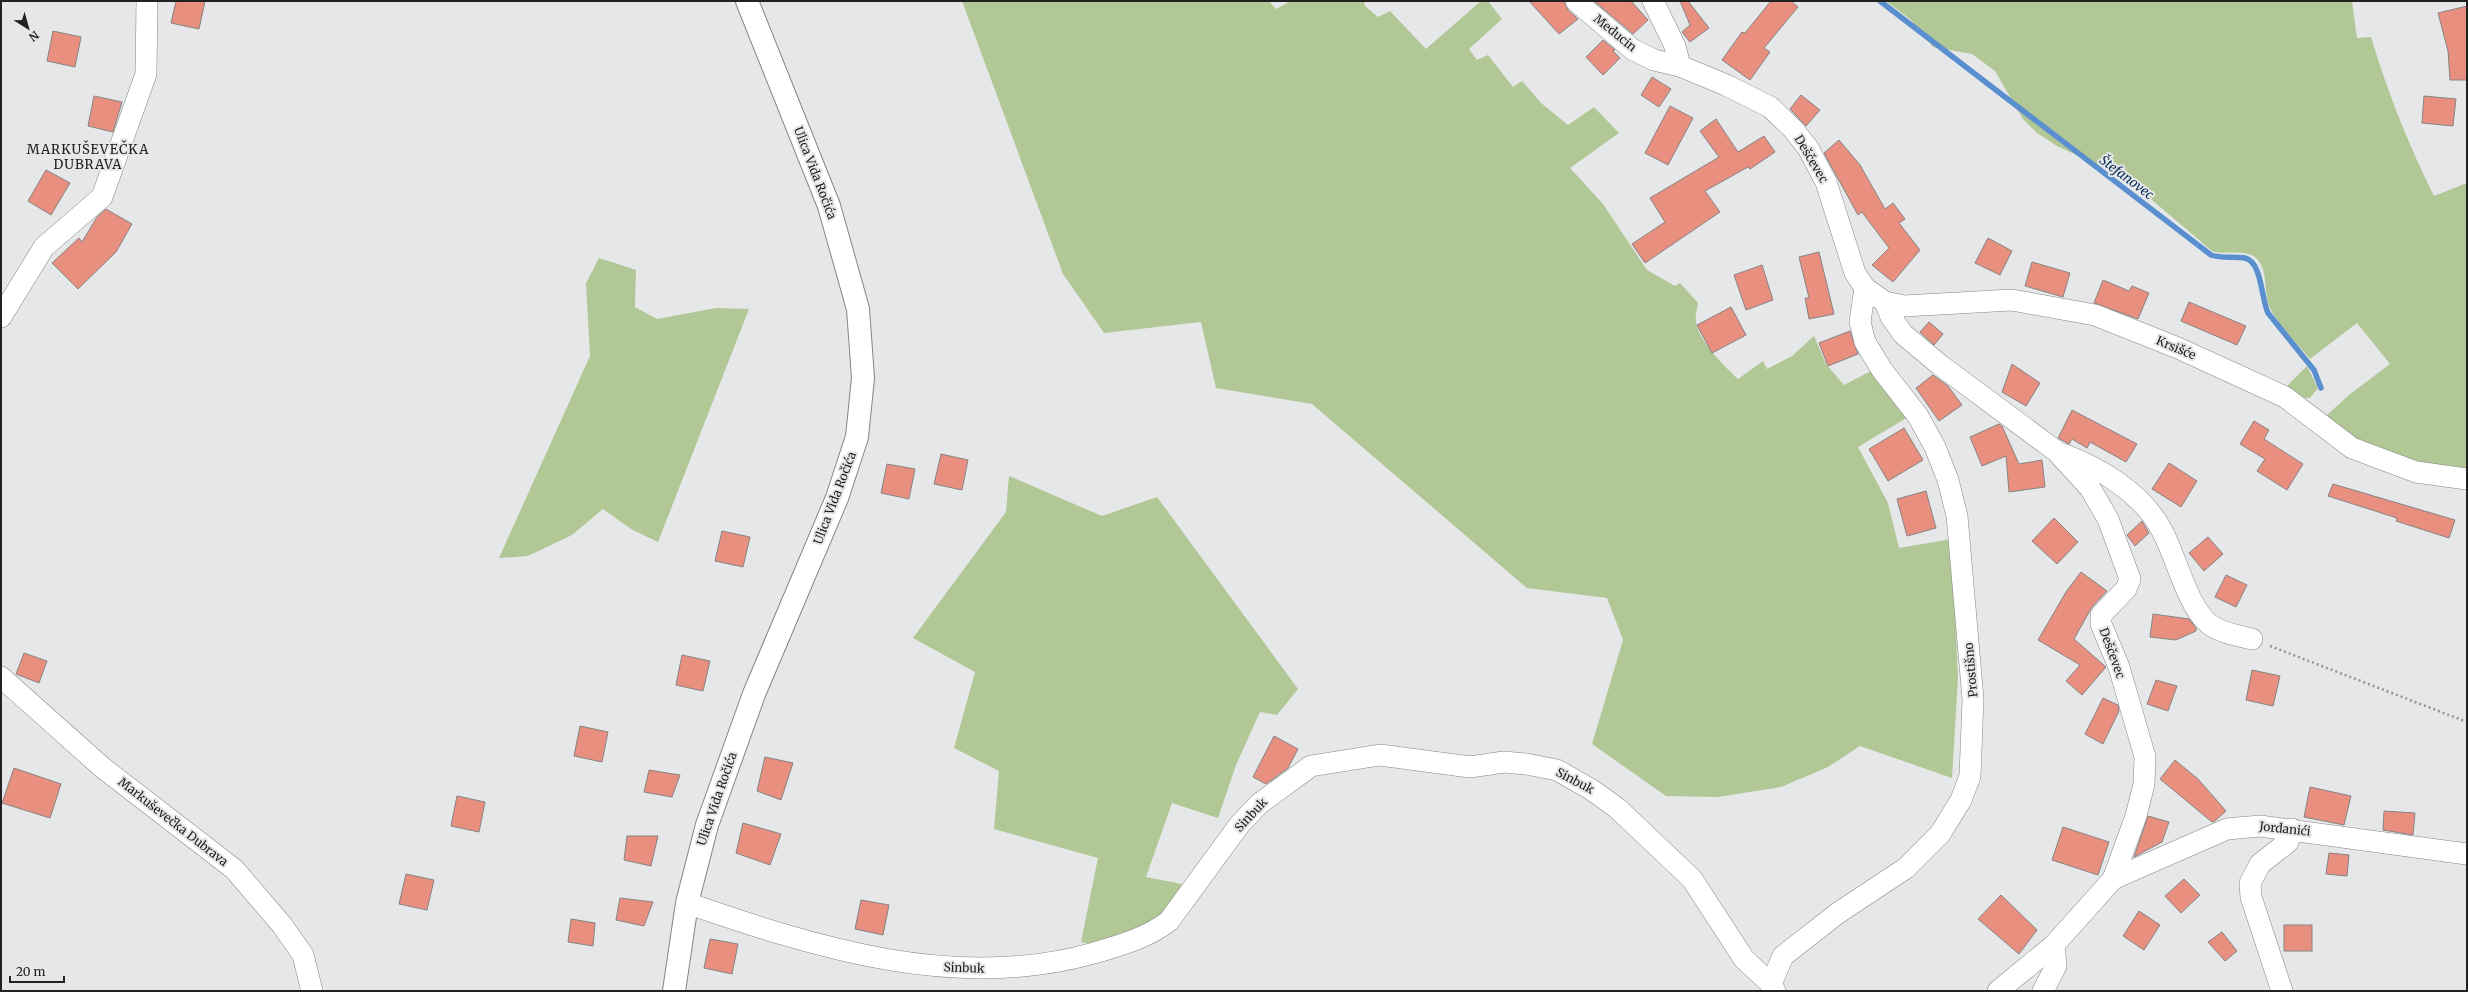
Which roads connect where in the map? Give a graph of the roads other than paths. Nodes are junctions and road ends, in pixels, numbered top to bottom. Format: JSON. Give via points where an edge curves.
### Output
{"nodes":[{"id":1,"x":147,"y":1,"type":"edge"},
{"id":2,"x":747,"y":1,"type":"edge"},
{"id":3,"x":1576,"y":1,"type":"edge"},
{"id":4,"x":1653,"y":1,"type":"edge"},
{"id":5,"x":1680,"y":66,"type":"junction"},
{"id":6,"x":1865,"y":288,"type":"junction"},
{"id":7,"x":1885,"y":302,"type":"junction"},
{"id":8,"x":1,"y":317,"type":"edge"},
{"id":9,"x":2056,"y":451,"type":"junction"},
{"id":10,"x":2467,"y":479,"type":"edge"},
{"id":11,"x":2252,"y":639,"type":"road end"},
{"id":12,"x":1,"y":677,"type":"edge"},
{"id":13,"x":2292,"y":829,"type":"junction"},
{"id":14,"x":2467,"y":854,"type":"edge"},
{"id":15,"x":2112,"y":880,"type":"junction"},
{"id":16,"x":687,"y":903,"type":"junction"},
{"id":17,"x":2054,"y":945,"type":"junction"},
{"id":18,"x":1772,"y":989,"type":"edge"},
{"id":19,"x":312,"y":991,"type":"edge"},
{"id":20,"x":674,"y":991,"type":"edge"},
{"id":21,"x":1998,"y":991,"type":"edge"},
{"id":22,"x":2043,"y":991,"type":"edge"},
{"id":23,"x":2282,"y":991,"type":"edge"}],
"edges":[{"from":1,"to":8,"type":"street","via":[[146,74],[102,197],[44,247]]},
{"from":2,"to":16,"type":"main road","name":"Ulica Vida Ročića","via":[[829,206],[858,309],[863,378],[857,438],[837,498],[754,694],[707,824]]},
{"from":3,"to":5,"type":"street","name":"Meducin","via":[[1632,49],[1654,60]]},
{"from":4,"to":5,"type":"street","via":[[1675,46]]},
{"from":5,"to":6,"type":"street","name":"Deščevec","via":[[1770,107],[1793,129],[1808,148],[1826,182],[1839,216],[1848,254],[1855,273]]},
{"from":6,"to":7,"type":"street","name":"Krsišće"},
{"from":6,"to":18,"type":"street","name":"Prostišno","via":[[1860,322],[1866,342],[1882,370],[1918,416],[1935,447],[1948,480],[1957,516],[1973,699],[1970,776],[1961,800],[1940,834],[1906,868],[1838,913],[1782,956]]},
{"from":7,"to":9,"type":"street","name":"Deščevec","via":[[1891,317],[1912,342]]},
{"from":7,"to":10,"type":"street","name":"Krsišće","via":[[1904,306],[2012,300],[2095,315],[2178,348],[2285,396],[2352,448],[2416,472]]},
{"from":9,"to":11,"type":"street","name":"Deščevec","via":[[2102,472],[2138,499],[2160,527],[2194,604],[2210,624]]},
{"from":9,"to":15,"type":"street","name":"Deščevec","via":[[2090,488],[2108,519],[2130,579],[2126,589],[2101,615],[2101,624],[2119,667],[2145,757],[2144,784],[2136,816]]},
{"from":12,"to":19,"type":"street","name":"Markuševečka Dubrava","via":[[103,768],[234,869],[282,925],[303,955]]},
{"from":13,"to":14,"type":"street","name":"Jordanići"},
{"from":13,"to":15,"type":"street","name":"Jordanići","via":[[2260,826],[2227,829]]},
{"from":13,"to":23,"type":"street","via":[[2288,842],[2260,864],[2250,883],[2251,897]]},
{"from":15,"to":17,"type":"street"},
{"from":16,"to":18,"type":"street","name":"Sinbuk","via":[[782,936],[872,958],[921,966],[971,969],[1044,966],[1108,949],[1154,933],[1174,915],[1240,824],[1258,804],[1311,766],[1380,755],[1470,767],[1504,762],[1557,770],[1617,808],[1692,879],[1744,959]]},
{"from":16,"to":20,"type":"main road","name":"Ulica Vida Ročića"},
{"from":17,"to":21,"type":"street"},
{"from":17,"to":22,"type":"street","via":[[2056,966]]}]}
